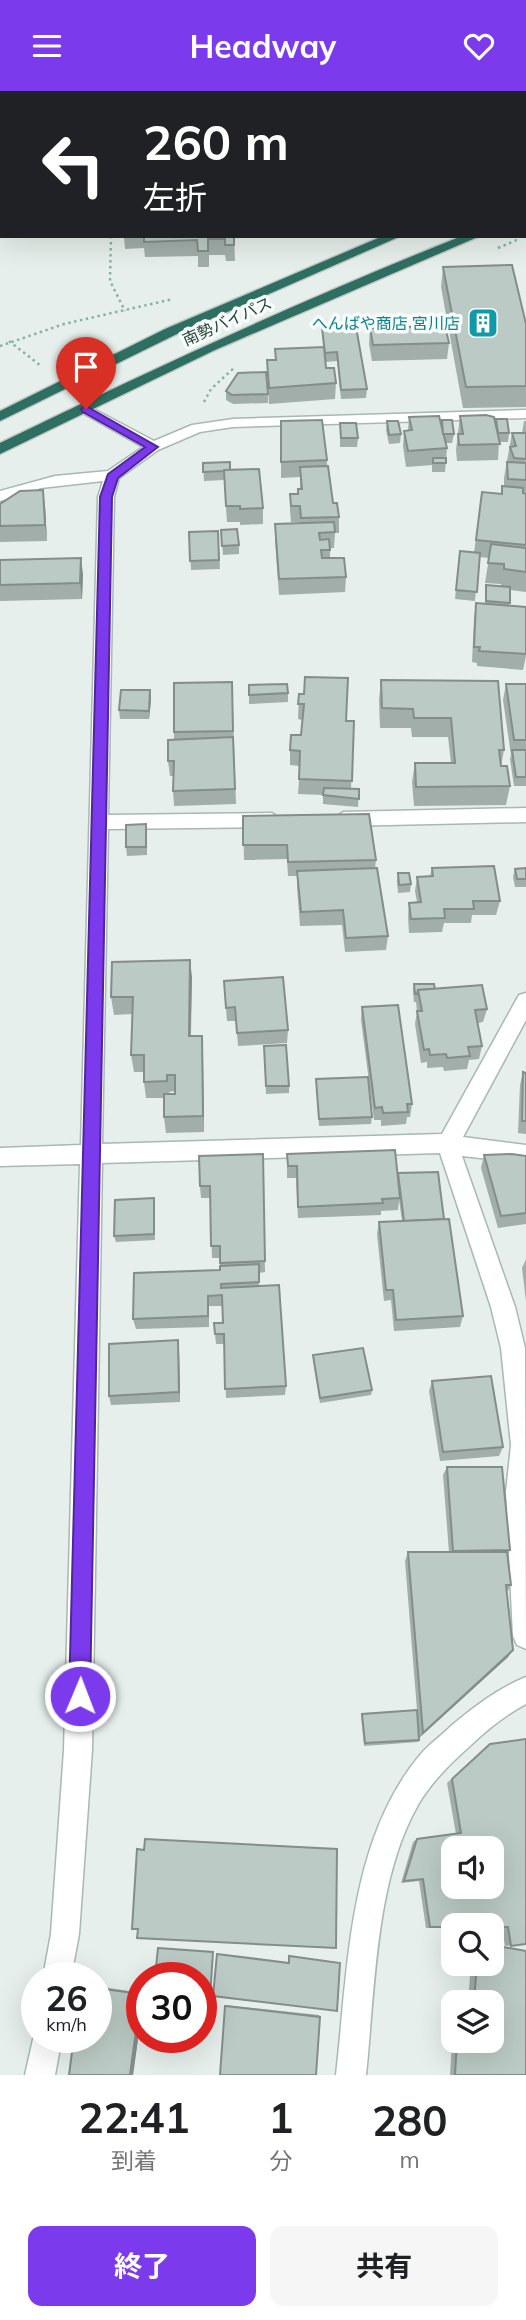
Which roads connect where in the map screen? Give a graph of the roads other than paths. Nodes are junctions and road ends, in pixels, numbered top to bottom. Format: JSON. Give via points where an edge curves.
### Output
{"nodes":[{"id":1,"x":389,"y":238,"type":"edge"},
{"id":2,"x":469,"y":238,"type":"edge"},
{"id":3,"x":58,"y":386,"type":"junction"},
{"id":4,"x":0,"y":409,"type":"edge"},
{"id":5,"x":86,"y":409,"type":"junction"},
{"id":6,"x":526,"y":414,"type":"edge"},
{"id":7,"x":0,"y":417,"type":"edge"},
{"id":8,"x":153,"y":447,"type":"junction"},
{"id":9,"x":0,"y":449,"type":"edge"},
{"id":10,"x":0,"y":463,"type":"edge"},
{"id":11,"x":112,"y":476,"type":"junction"},
{"id":12,"x":0,"y":496,"type":"edge"},
{"id":13,"x":526,"y":815,"type":"edge"},
{"id":14,"x":330,"y":819,"type":"edge"},
{"id":15,"x":289,"y":820,"type":"edge"},
{"id":16,"x":99,"y":823,"type":"junction"},
{"id":17,"x":526,"y":1001,"type":"edge"},
{"id":18,"x":448,"y":1145,"type":"junction"},
{"id":19,"x":90,"y":1154,"type":"junction"},
{"id":20,"x":526,"y":1154,"type":"edge"},
{"id":21,"x":0,"y":1157,"type":"edge"},
{"id":22,"x":526,"y":1636,"type":"edge"},
{"id":23,"x":526,"y":1690,"type":"edge"},
{"id":24,"x":60,"y":1962,"type":"edge"},
{"id":25,"x":44,"y":2053,"type":"edge"},
{"id":26,"x":40,"y":2075,"type":"edge"},
{"id":27,"x":351,"y":2075,"type":"edge"}],
"edges":[{"from":1,"to":3,"type":"highway","name":"南勢バイパス","via":[[170,332]]},
{"from":2,"to":5,"type":"highway","name":"南勢バイパス","via":[[210,347]]},
{"from":3,"to":4,"type":"highway"},
{"from":3,"to":7,"type":"highway","name":"南勢バイパス"},
{"from":5,"to":8,"type":"street"},
{"from":5,"to":9,"type":"highway","name":"南勢バイパス"},
{"from":5,"to":10,"type":"highway"},
{"from":6,"to":8,"type":"street","via":[[233,423],[197,428]]},
{"from":8,"to":11,"type":"street"},
{"from":11,"to":12,"type":"street","via":[[68,478]]},
{"from":11,"to":16,"type":"street","via":[[106,497]]},
{"from":13,"to":14,"type":"street"},
{"from":15,"to":16,"type":"street"},
{"from":16,"to":19,"type":"street"},
{"from":17,"to":18,"type":"street"},
{"from":18,"to":19,"type":"street","via":[[427,1142]]},
{"from":18,"to":20,"type":"street"},
{"from":18,"to":22,"type":"street","via":[[513,1348],[523,1445],[518,1492]]},
{"from":19,"to":21,"type":"street"},
{"from":19,"to":24,"type":"street","via":[[78,1750]]},
{"from":23,"to":27,"type":"street","via":[[499,1701],[429,1765],[403,1806],[385,1847],[374,1896]]},
{"from":25,"to":26,"type":"street"}]}
